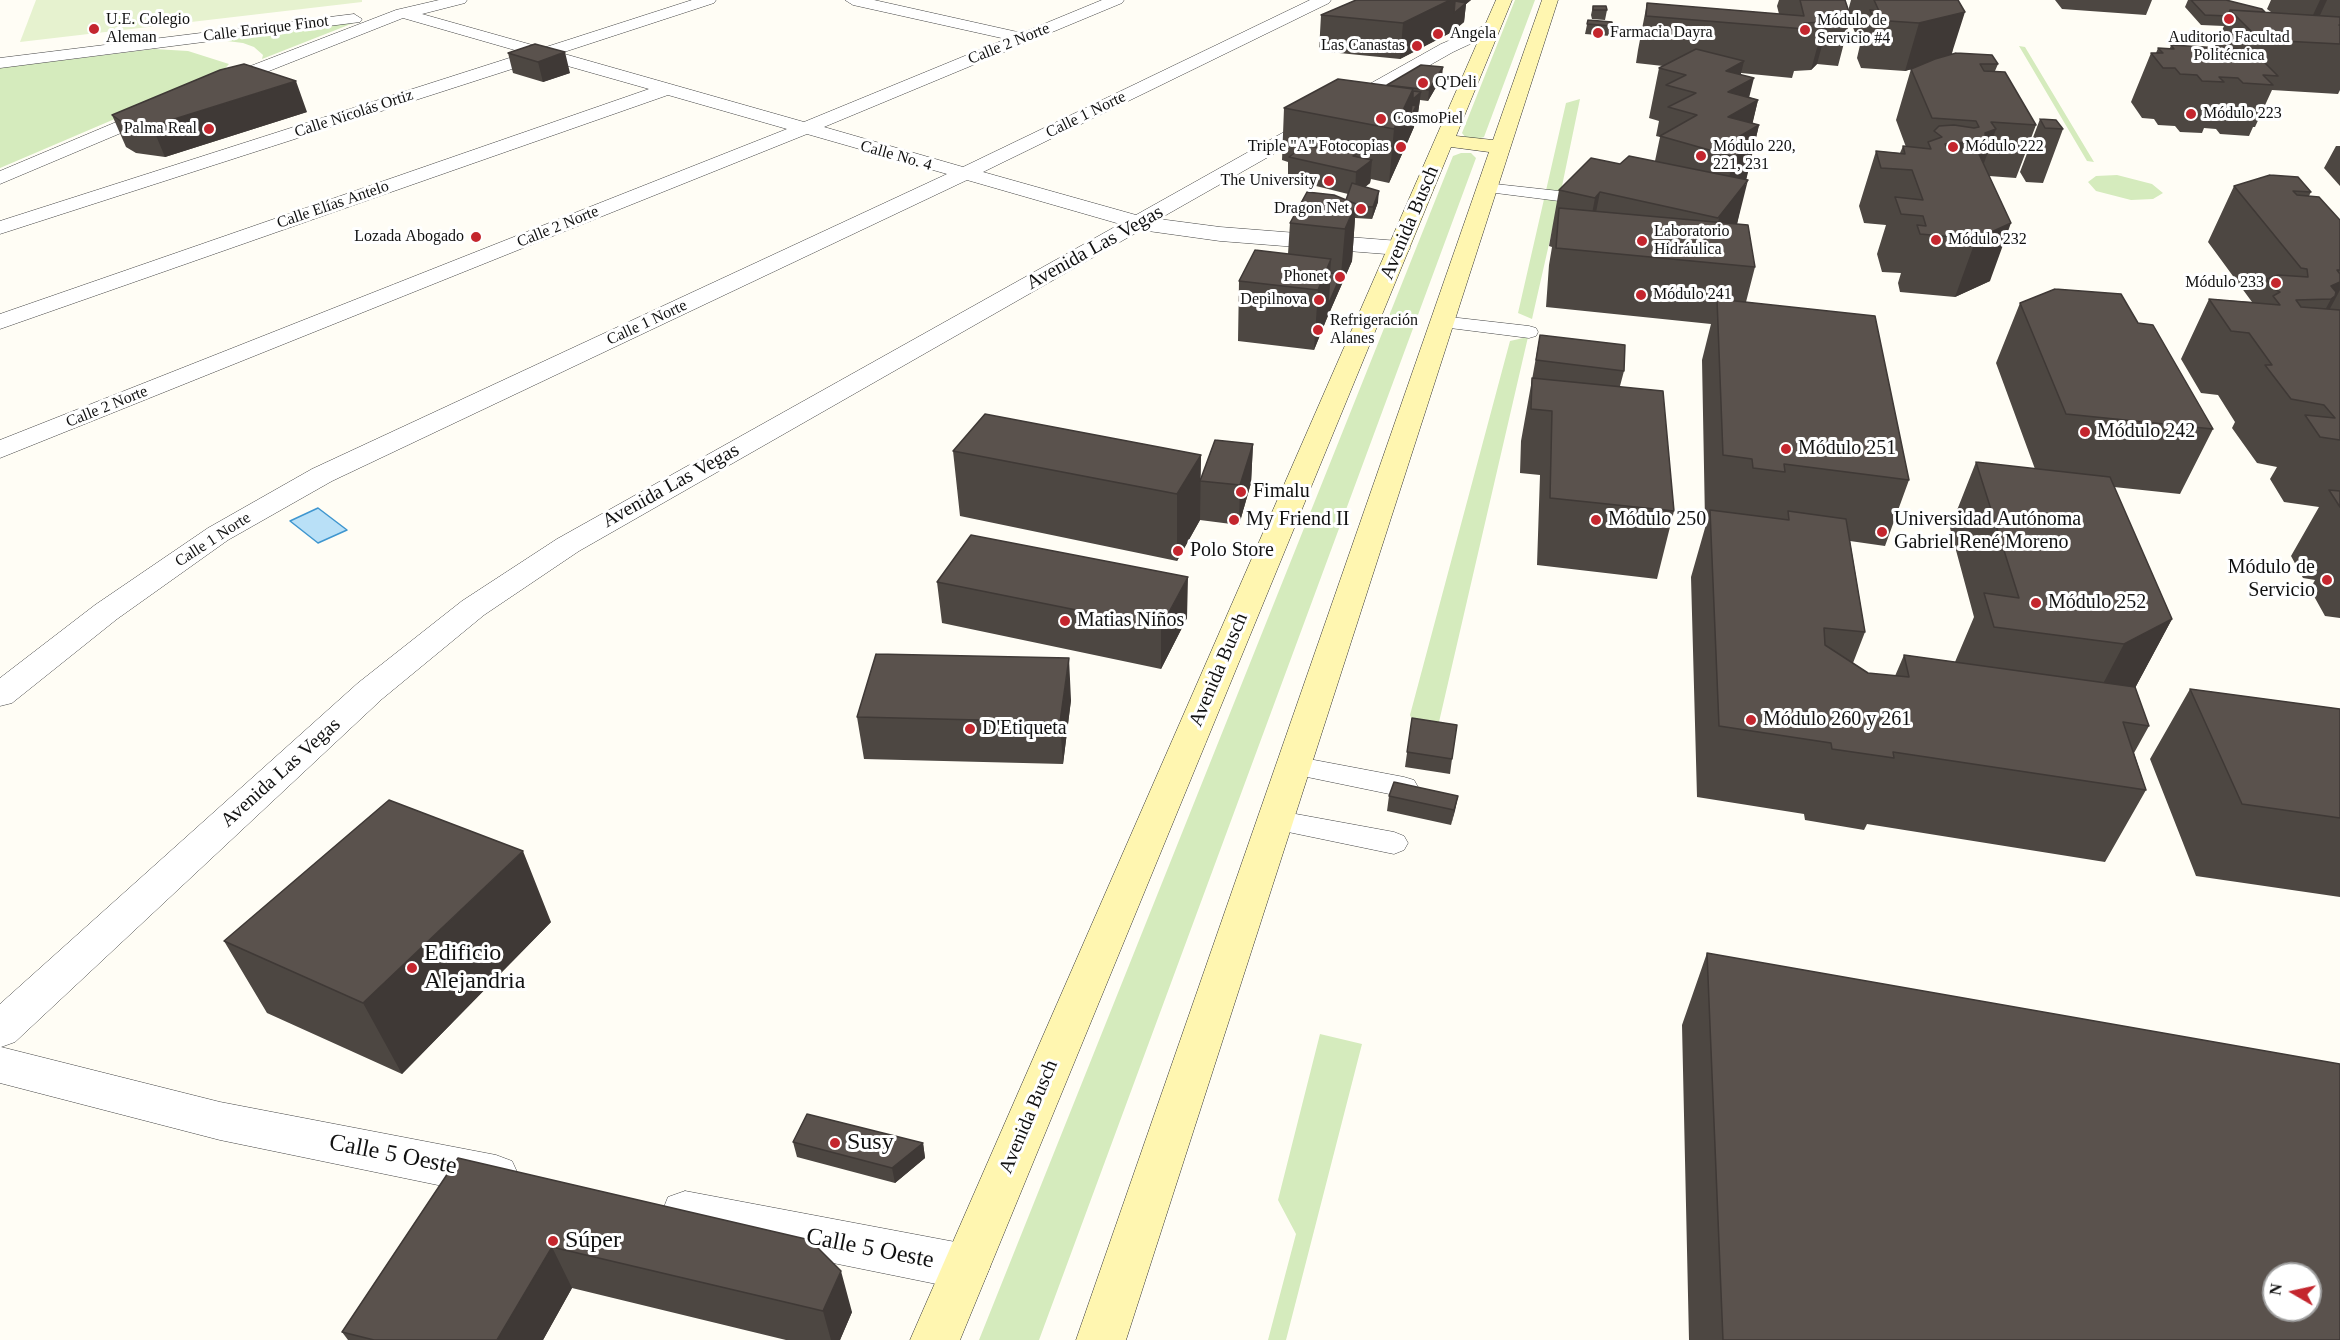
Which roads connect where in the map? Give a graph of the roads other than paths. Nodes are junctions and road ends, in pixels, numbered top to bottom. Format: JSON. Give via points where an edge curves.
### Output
{"nodes":[{"id":1,"x":459,"y":0,"type":"edge"},
{"id":2,"x":708,"y":0,"type":"edge"},
{"id":3,"x":854,"y":0,"type":"edge"},
{"id":4,"x":1116,"y":0,"type":"edge"},
{"id":5,"x":1323,"y":0,"type":"edge"},
{"id":6,"x":1550,"y":0,"type":"edge"},
{"id":7,"x":402,"y":13,"type":"junction"},
{"id":8,"x":1498,"y":14,"type":"edge"},
{"id":9,"x":1023,"y":38,"type":"junction"},
{"id":10,"x":172,"y":40,"type":"junction"},
{"id":11,"x":545,"y":52,"type":"junction"},
{"id":12,"x":1426,"y":60,"type":"junction"},
{"id":13,"x":237,"y":61,"type":"junction"},
{"id":14,"x":0,"y":63,"type":"edge"},
{"id":15,"x":1476,"y":67,"type":"junction"},
{"id":16,"x":667,"y":89,"type":"junction"},
{"id":17,"x":193,"y":95,"type":"edge"},
{"id":18,"x":172,"y":105,"type":"edge"},
{"id":19,"x":803,"y":129,"type":"junction"},
{"id":20,"x":1446,"y":141,"type":"junction"},
{"id":21,"x":1501,"y":147,"type":"junction"},
{"id":22,"x":962,"y":175,"type":"junction"},
{"id":23,"x":0,"y":178,"type":"edge"},
{"id":24,"x":1486,"y":188,"type":"junction"},
{"id":25,"x":1558,"y":196,"type":"dead end"},
{"id":26,"x":1138,"y":223,"type":"junction"},
{"id":27,"x":0,"y":228,"type":"edge"},
{"id":28,"x":1399,"y":248,"type":"junction"},
{"id":29,"x":0,"y":322,"type":"edge"},
{"id":30,"x":1441,"y":322,"type":"junction"},
{"id":31,"x":1529,"y":332,"type":"dead end"},
{"id":32,"x":0,"y":450,"type":"edge"},
{"id":33,"x":0,"y":695,"type":"edge"},
{"id":34,"x":1293,"y":765,"type":"junction"},
{"id":35,"x":1404,"y":787,"type":"edge"},
{"id":36,"x":1274,"y":820,"type":"junction"},
{"id":37,"x":1394,"y":843,"type":"dead end"},
{"id":38,"x":0,"y":1030,"type":"edge"},
{"id":39,"x":0,"y":1065,"type":"edge"},
{"id":40,"x":534,"y":1183,"type":"edge"},
{"id":41,"x":651,"y":1206,"type":"edge"},
{"id":42,"x":966,"y":1267,"type":"junction"},
{"id":43,"x":935,"y":1340,"type":"edge"},
{"id":44,"x":1101,"y":1340,"type":"edge"}],
"edges":[{"from":1,"to":7,"type":"street","name":"Calle Enrique Finot"},
{"from":2,"to":11,"type":"street","name":"Calle Nicolás Ortiz"},
{"from":3,"to":9,"type":"street"},
{"from":4,"to":9,"type":"street","name":"Calle 2 Norte"},
{"from":5,"to":22,"type":"street","name":"Calle 1 Norte"},
{"from":6,"to":21,"type":"main road"},
{"from":7,"to":10,"type":"street","name":"Calle Enrique Finot"},
{"from":7,"to":11,"type":"street","name":"Calle No. 4"},
{"from":7,"to":13,"type":"street"},
{"from":8,"to":12,"type":"street","name":"Avenida Las Vegas"},
{"from":8,"to":15,"type":"main road","name":"Avenida Busch"},
{"from":9,"to":19,"type":"street","name":"Calle 2 Norte"},
{"from":10,"to":13,"type":"street","via":[[197,43]]},
{"from":10,"to":14,"type":"street","name":"Calle Enrique Finot"},
{"from":11,"to":16,"type":"street","name":"Calle No. 4"},
{"from":11,"to":27,"type":"street","name":"Calle Nicolás Ortiz"},
{"from":12,"to":15,"type":"street","via":[[1455,60]]},
{"from":12,"to":26,"type":"street","name":"Avenida Las Vegas"},
{"from":13,"to":17,"type":"street"},
{"from":15,"to":20,"type":"main road","name":"Avenida Busch"},
{"from":16,"to":19,"type":"street","name":"Calle No. 4"},
{"from":16,"to":29,"type":"street","name":"Calle Elías Antelo"},
{"from":18,"to":23,"type":"street"},
{"from":19,"to":22,"type":"street","name":"Calle No. 4"},
{"from":19,"to":32,"type":"street","name":"Calle 2 Norte"},
{"from":20,"to":21,"type":"main road"},
{"from":20,"to":28,"type":"main road","name":"Avenida Busch"},
{"from":21,"to":24,"type":"main road"},
{"from":22,"to":26,"type":"street","name":"Calle No. 4"},
{"from":22,"to":33,"type":"street","name":"Calle 1 Norte","via":[[322,475],[218,534],[106,612]]},
{"from":24,"to":25,"type":"lane"},
{"from":24,"to":30,"type":"main road"},
{"from":26,"to":28,"type":"street","name":"Calle No. 4","via":[[1220,234]]},
{"from":26,"to":38,"type":"street","name":"Avenida Las Vegas","via":[[568,545],[473,608],[370,692]]},
{"from":28,"to":42,"type":"main road","name":"Avenida Busch"},
{"from":30,"to":31,"type":"lane"},
{"from":30,"to":34,"type":"main road"},
{"from":34,"to":35,"type":"lane"},
{"from":34,"to":36,"type":"main road"},
{"from":36,"to":37,"type":"lane"},
{"from":36,"to":44,"type":"main road"},
{"from":39,"to":40,"type":"street","name":"Calle 5 Oeste","via":[[219,1121]]},
{"from":41,"to":42,"type":"street","name":"Calle 5 Oeste"},
{"from":42,"to":43,"type":"main road","name":"Avenida Busch"}]}
